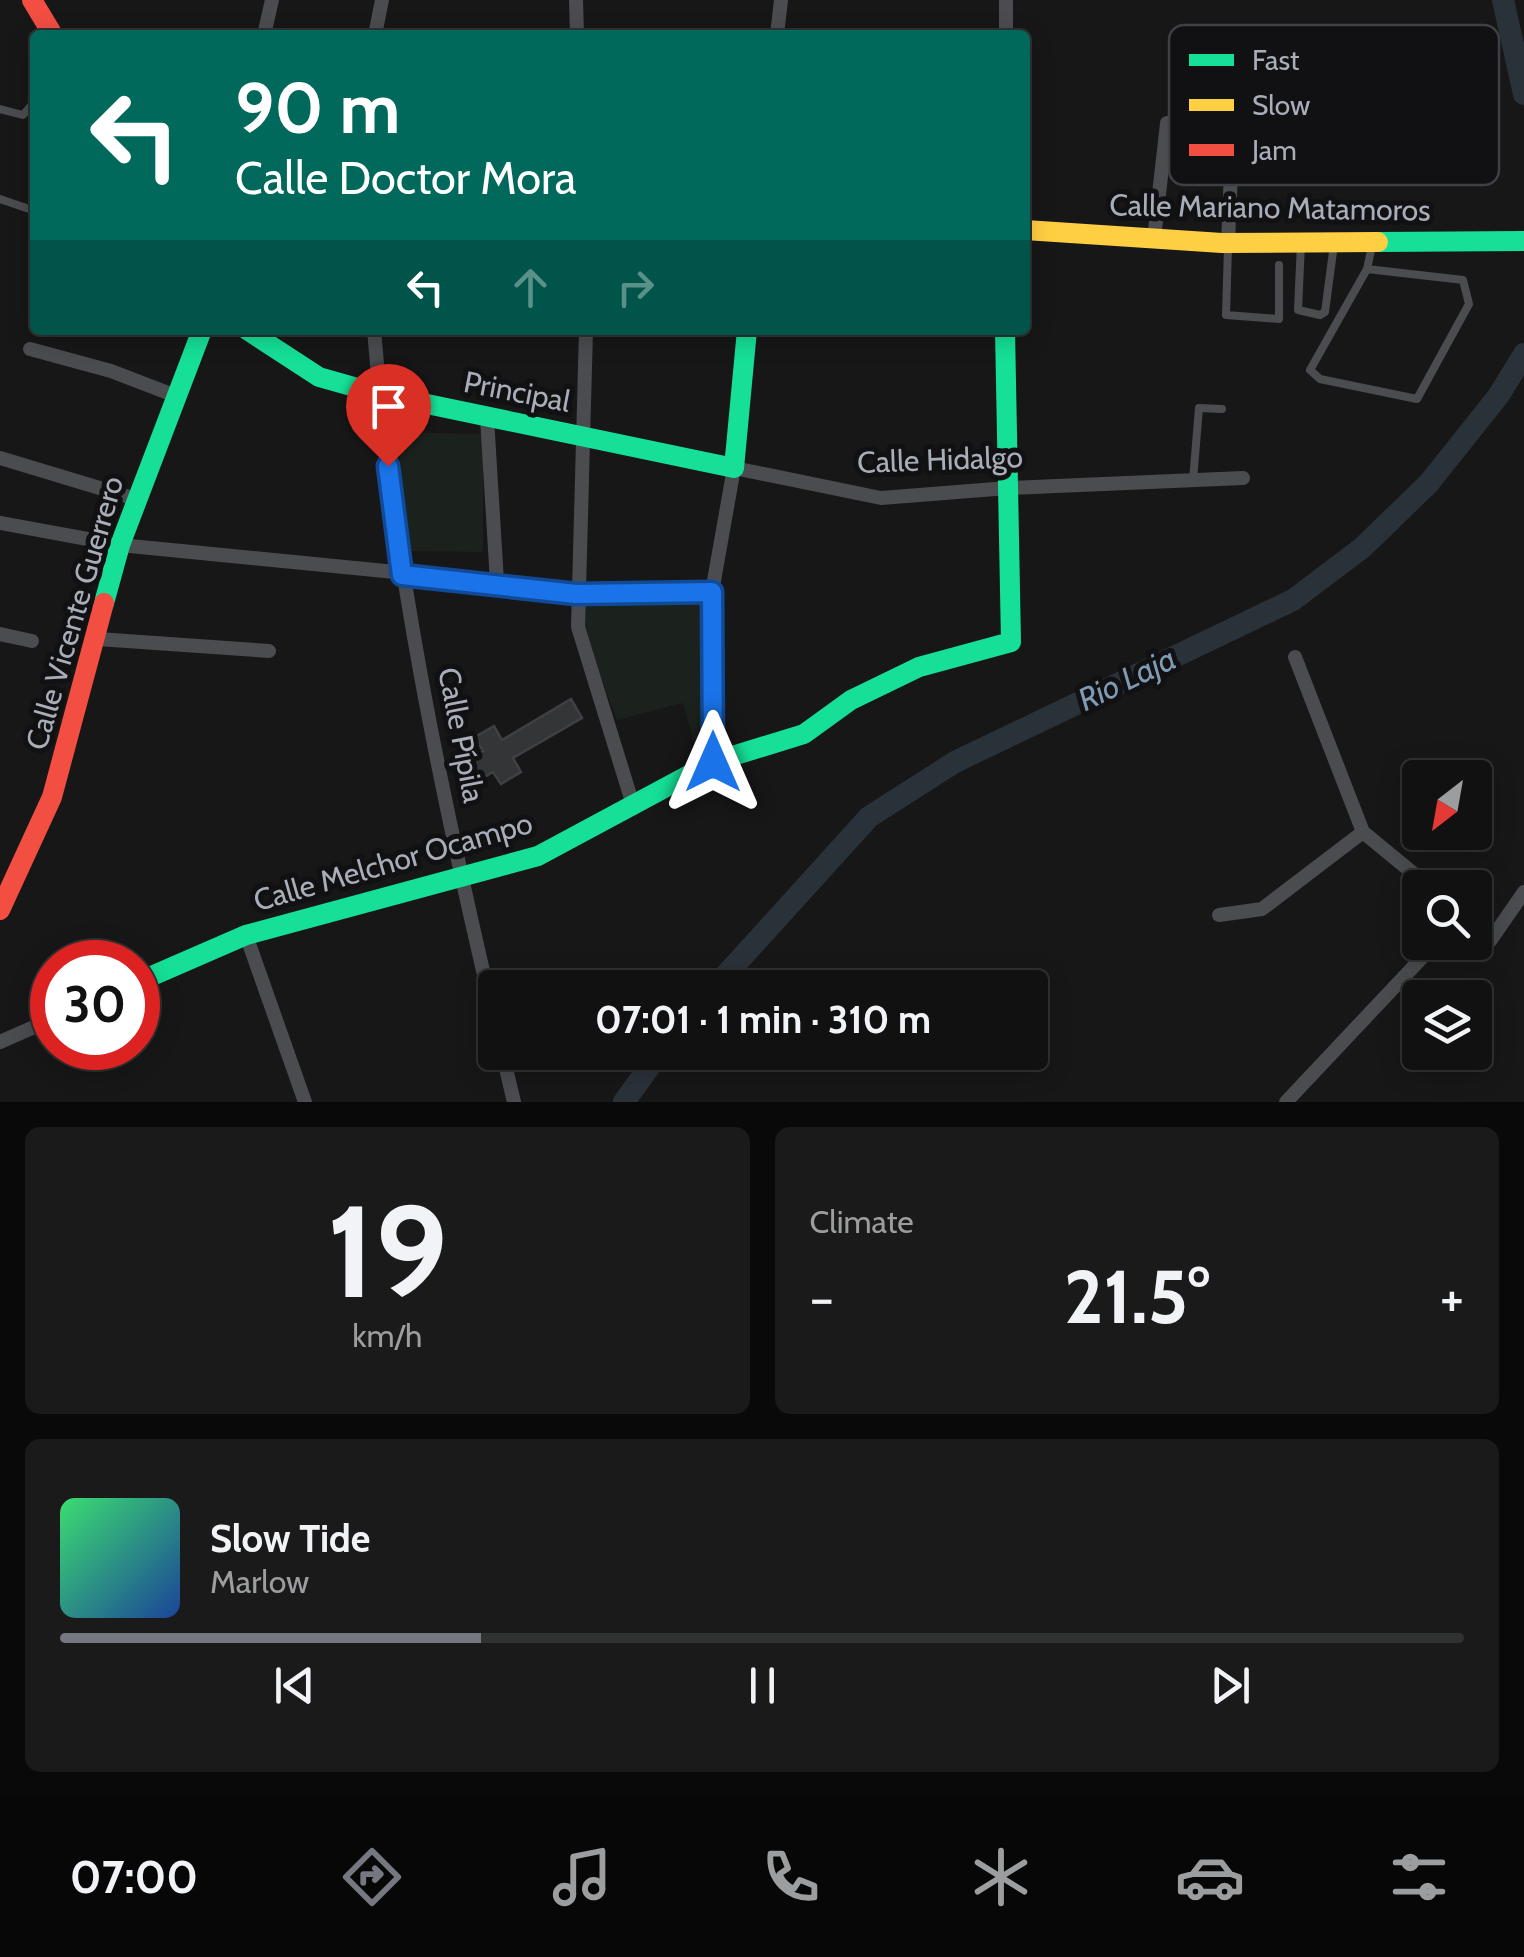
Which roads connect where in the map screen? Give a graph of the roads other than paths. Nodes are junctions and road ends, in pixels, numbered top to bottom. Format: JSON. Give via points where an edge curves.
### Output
{"nodes":[{"id":1,"x":32,"y":0,"type":"edge"},
{"id":2,"x":272,"y":0,"type":"edge"},
{"id":3,"x":382,"y":0,"type":"edge"},
{"id":4,"x":576,"y":0,"type":"edge"},
{"id":5,"x":780,"y":0,"type":"edge"},
{"id":6,"x":1006,"y":0,"type":"edge"},
{"id":7,"x":50,"y":30,"type":"edge"},
{"id":8,"x":265,"y":30,"type":"edge"},
{"id":9,"x":375,"y":30,"type":"edge"},
{"id":10,"x":577,"y":30,"type":"edge"},
{"id":11,"x":777,"y":30,"type":"edge"},
{"id":12,"x":1006,"y":30,"type":"edge"},
{"id":13,"x":30,"y":106,"type":"edge"},
{"id":14,"x":0,"y":110,"type":"edge"},
{"id":15,"x":1168,"y":123,"type":"dead end"},
{"id":16,"x":1230,"y":185,"type":"edge"},
{"id":17,"x":0,"y":200,"type":"edge"},
{"id":18,"x":30,"y":209,"type":"edge"},
{"id":19,"x":1030,"y":230,"type":"edge"},
{"id":20,"x":1154,"y":239,"type":"junction"},
{"id":21,"x":1519,"y":241,"type":"edge"},
{"id":22,"x":1301,"y":242,"type":"junction"},
{"id":23,"x":1334,"y":242,"type":"junction"},
{"id":24,"x":1372,"y":242,"type":"junction"},
{"id":25,"x":1228,"y":243,"type":"junction"},
{"id":26,"x":1279,"y":265,"type":"dead end"},
{"id":27,"x":1367,"y":269,"type":"junction"},
{"id":28,"x":200,"y":335,"type":"edge"},
{"id":29,"x":256,"y":335,"type":"edge"},
{"id":30,"x":374,"y":335,"type":"edge"},
{"id":31,"x":586,"y":335,"type":"edge"},
{"id":32,"x":747,"y":335,"type":"edge"},
{"id":33,"x":1005,"y":335,"type":"edge"},
{"id":34,"x":30,"y":349,"type":"dead end"},
{"id":35,"x":379,"y":394,"type":"junction"},
{"id":36,"x":176,"y":396,"type":"junction"},
{"id":37,"x":1222,"y":409,"type":"dead end"},
{"id":38,"x":487,"y":418,"type":"junction"},
{"id":39,"x":586,"y":435,"type":"junction"},
{"id":40,"x":0,"y":458,"type":"edge"},
{"id":41,"x":734,"y":468,"type":"junction"},
{"id":42,"x":1243,"y":478,"type":"dead end"},
{"id":43,"x":1193,"y":480,"type":"junction"},
{"id":44,"x":1008,"y":488,"type":"junction"},
{"id":45,"x":136,"y":498,"type":"junction"},
{"id":46,"x":0,"y":523,"type":"edge"},
{"id":47,"x":120,"y":545,"type":"junction"},
{"id":48,"x":402,"y":575,"type":"junction"},
{"id":49,"x":497,"y":582,"type":"junction"},
{"id":50,"x":712,"y":592,"type":"junction"},
{"id":51,"x":576,"y":594,"type":"junction"},
{"id":52,"x":0,"y":634,"type":"edge"},
{"id":53,"x":98,"y":639,"type":"junction"},
{"id":54,"x":32,"y":641,"type":"dead end"},
{"id":55,"x":269,"y":650,"type":"dead end"},
{"id":56,"x":1295,"y":656,"type":"dead end"},
{"id":57,"x":713,"y":762,"type":"junction"},
{"id":58,"x":634,"y":808,"type":"junction"},
{"id":59,"x":1363,"y":832,"type":"junction"},
{"id":60,"x":1409,"y":870,"type":"edge"},
{"id":61,"x":460,"y":877,"type":"junction"},
{"id":62,"x":1524,"y":892,"type":"edge"},
{"id":63,"x":0,"y":910,"type":"edge"},
{"id":64,"x":1520,"y":910,"type":"edge"},
{"id":65,"x":1219,"y":915,"type":"dead end"},
{"id":66,"x":246,"y":935,"type":"junction"},
{"id":67,"x":1492,"y":939,"type":"edge"},
{"id":68,"x":1421,"y":960,"type":"edge"},
{"id":69,"x":482,"y":970,"type":"edge"},
{"id":70,"x":160,"y":972,"type":"edge"},
{"id":71,"x":30,"y":1029,"type":"edge"},
{"id":72,"x":0,"y":1042,"type":"edge"},
{"id":73,"x":506,"y":1070,"type":"edge"},
{"id":74,"x":305,"y":1102,"type":"edge"},
{"id":75,"x":514,"y":1102,"type":"edge"},
{"id":76,"x":1286,"y":1102,"type":"edge"}],
"edges":[{"from":1,"to":7,"type":"street"},
{"from":2,"to":8,"type":"street"},
{"from":3,"to":9,"type":"street"},
{"from":4,"to":10,"type":"street"},
{"from":5,"to":11,"type":"street"},
{"from":6,"to":12,"type":"street"},
{"from":13,"to":14,"type":"lane","via":[[23,115]]},
{"from":15,"to":20,"type":"street"},
{"from":16,"to":25,"type":"street"},
{"from":17,"to":18,"type":"lane"},
{"from":19,"to":20,"type":"street","name":"Calle Mariano Matamoros"},
{"from":20,"to":25,"type":"street","name":"Calle Mariano Matamoros"},
{"from":21,"to":24,"type":"street","name":"Calle Mariano Matamoros"},
{"from":22,"to":23,"type":"street","name":"Calle Mariano Matamoros"},
{"from":22,"to":23,"type":"lane","via":[[1298,310],[1320,315]]},
{"from":22,"to":25,"type":"street","name":"Calle Mariano Matamoros"},
{"from":23,"to":24,"type":"street","name":"Calle Mariano Matamoros"},
{"from":24,"to":27,"type":"lane"},
{"from":25,"to":26,"type":"lane","via":[[1226,315],[1280,320]]},
{"from":27,"to":27,"type":"lane","via":[[1310,370],[1320,379],[1417,398],[1469,304],[1463,280]]},
{"from":28,"to":36,"type":"street","name":"Calle Vicente Guerrero"},
{"from":29,"to":35,"type":"street","name":"Principal","via":[[320,377]]},
{"from":30,"to":35,"type":"street","name":"Calle Pípila"},
{"from":31,"to":39,"type":"street"},
{"from":32,"to":41,"type":"street"},
{"from":33,"to":44,"type":"street"},
{"from":34,"to":36,"type":"street"},
{"from":35,"to":38,"type":"street","name":"Principal"},
{"from":35,"to":48,"type":"street","name":"Calle Pípila"},
{"from":36,"to":45,"type":"street","name":"Calle Vicente Guerrero"},
{"from":37,"to":43,"type":"lane","via":[[1200,408]]},
{"from":38,"to":39,"type":"street","name":"Principal"},
{"from":38,"to":49,"type":"street"},
{"from":39,"to":41,"type":"street","name":"Calle Hidalgo"},
{"from":39,"to":51,"type":"street"},
{"from":40,"to":45,"type":"street"},
{"from":41,"to":44,"type":"street","name":"Calle Hidalgo","via":[[881,498]]},
{"from":41,"to":50,"type":"street"},
{"from":42,"to":43,"type":"street","name":"Calle Hidalgo"},
{"from":43,"to":44,"type":"street","name":"Calle Hidalgo"},
{"from":44,"to":57,"type":"street","name":"Calle Melchor Ocampo","via":[[1011,642],[919,667],[850,700],[804,734]]},
{"from":45,"to":47,"type":"street","name":"Calle Vicente Guerrero"},
{"from":46,"to":47,"type":"street"},
{"from":47,"to":48,"type":"street"},
{"from":47,"to":53,"type":"street","name":"Calle Vicente Guerrero"},
{"from":48,"to":49,"type":"street"},
{"from":48,"to":61,"type":"street","name":"Calle Pípila"},
{"from":49,"to":51,"type":"street"},
{"from":50,"to":51,"type":"street"},
{"from":50,"to":57,"type":"street"},
{"from":51,"to":58,"type":"street","via":[[578,626]]},
{"from":52,"to":54,"type":"street"},
{"from":53,"to":55,"type":"street"},
{"from":53,"to":63,"type":"street","name":"Calle Vicente Guerrero","via":[[52,798]]},
{"from":56,"to":59,"type":"street"},
{"from":57,"to":58,"type":"street","name":"Calle Melchor Ocampo"},
{"from":58,"to":61,"type":"street","name":"Calle Melchor Ocampo","via":[[538,856]]},
{"from":59,"to":60,"type":"street"},
{"from":59,"to":65,"type":"street","via":[[1262,908]]},
{"from":61,"to":66,"type":"street","name":"Calle Melchor Ocampo"},
{"from":61,"to":69,"type":"street","name":"Calle Pípila"},
{"from":62,"to":64,"type":"street"},
{"from":64,"to":67,"type":"street"},
{"from":66,"to":70,"type":"street","name":"Calle Melchor Ocampo"},
{"from":66,"to":74,"type":"street"},
{"from":68,"to":76,"type":"street"},
{"from":71,"to":72,"type":"street"},
{"from":73,"to":75,"type":"street"}]}
